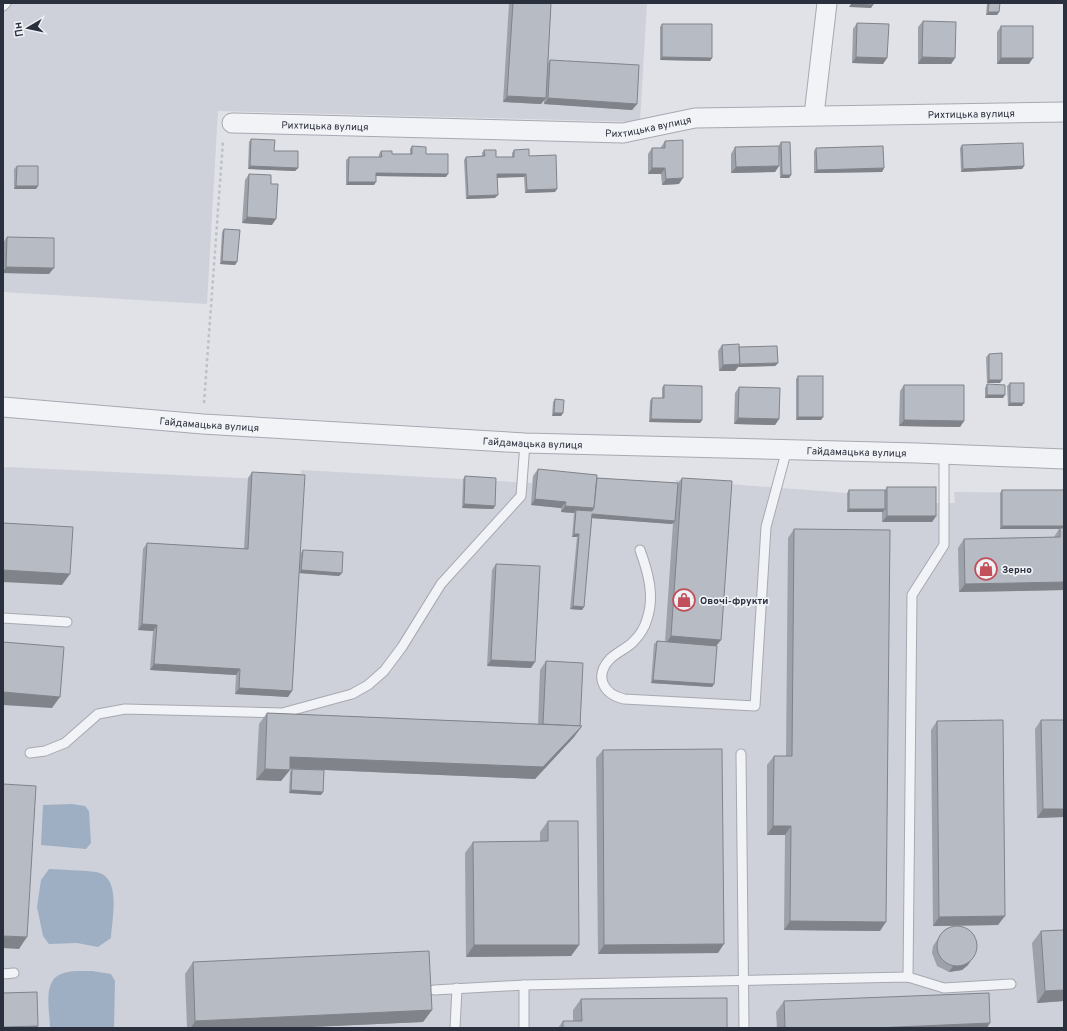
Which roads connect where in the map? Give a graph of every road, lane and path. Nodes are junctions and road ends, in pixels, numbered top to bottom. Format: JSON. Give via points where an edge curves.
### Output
{"nodes":[{"id":1,"x":6,"y":3,"type":"edge"},
{"id":2,"x":827,"y":3,"type":"edge"},
{"id":3,"x":3,"y":6,"type":"edge"},
{"id":4,"x":1064,"y":112,"type":"edge"},
{"id":5,"x":814,"y":115,"type":"junction"},
{"id":6,"x":232,"y":123,"type":"joint"},
{"id":7,"x":3,"y":407,"type":"edge"},
{"id":8,"x":203,"y":424,"type":"junction"},
{"id":9,"x":525,"y":443,"type":"junction"},
{"id":10,"x":786,"y":450,"type":"junction"},
{"id":11,"x":944,"y":454,"type":"junction"},
{"id":12,"x":1064,"y":459,"type":"edge"},
{"id":13,"x":640,"y":550,"type":"dead end"},
{"id":14,"x":3,"y":618,"type":"edge"},
{"id":15,"x":67,"y":622,"type":"dead end"},
{"id":16,"x":30,"y":753,"type":"dead end"},
{"id":17,"x":741,"y":754,"type":"dead end"},
{"id":18,"x":14,"y":973,"type":"dead end"},
{"id":19,"x":3,"y":974,"type":"edge"},
{"id":20,"x":908,"y":976,"type":"junction"},
{"id":21,"x":742,"y":981,"type":"junction"},
{"id":22,"x":1011,"y":984,"type":"dead end"},
{"id":23,"x":524,"y":985,"type":"junction"},
{"id":24,"x":457,"y":988,"type":"junction"},
{"id":25,"x":434,"y":990,"type":"dead end"},
{"id":26,"x":455,"y":1028,"type":"edge"},
{"id":27,"x":524,"y":1028,"type":"edge"},
{"id":28,"x":744,"y":1028,"type":"edge"}],
"edges":[{"from":1,"to":3,"type":"lane"},
{"from":2,"to":5,"type":"street"},
{"from":4,"to":5,"type":"street","name":"Рихтицька вулиця"},
{"from":5,"to":6,"type":"street","name":"Рихтицька вулиця","via":[[695,118],[623,132]]},
{"from":6,"to":8,"type":"path","via":[[224,129]]},
{"from":7,"to":8,"type":"street","name":"Гайдамацька вулиця"},
{"from":8,"to":9,"type":"street","name":"Гайдамацька вулиця"},
{"from":9,"to":10,"type":"street","name":"Гайдамацька вулиця"},
{"from":9,"to":16,"type":"lane","via":[[521,496],[441,584],[402,647],[384,671],[368,685],[345,696],[282,714],[125,708],[111,710],[98,714],[64,743],[45,751]]},
{"from":10,"to":11,"type":"street","name":"Гайдамацька вулиця"},
{"from":10,"to":13,"type":"lane","via":[[766,527],[755,706],[624,699],[613,697],[605,690],[602,682],[603,669],[610,659],[632,643],[640,633],[651,606],[648,570]]},
{"from":11,"to":12,"type":"street","name":"Гайдамацька вулиця"},
{"from":11,"to":20,"type":"lane","via":[[944,545],[912,595]]},
{"from":14,"to":15,"type":"lane"},
{"from":17,"to":21,"type":"lane"},
{"from":18,"to":19,"type":"lane"},
{"from":20,"to":21,"type":"lane"},
{"from":20,"to":22,"type":"lane","via":[[944,988]]},
{"from":21,"to":23,"type":"lane"},
{"from":21,"to":28,"type":"lane"},
{"from":23,"to":24,"type":"lane"},
{"from":23,"to":27,"type":"lane"},
{"from":24,"to":25,"type":"lane"},
{"from":24,"to":26,"type":"lane"}]}
